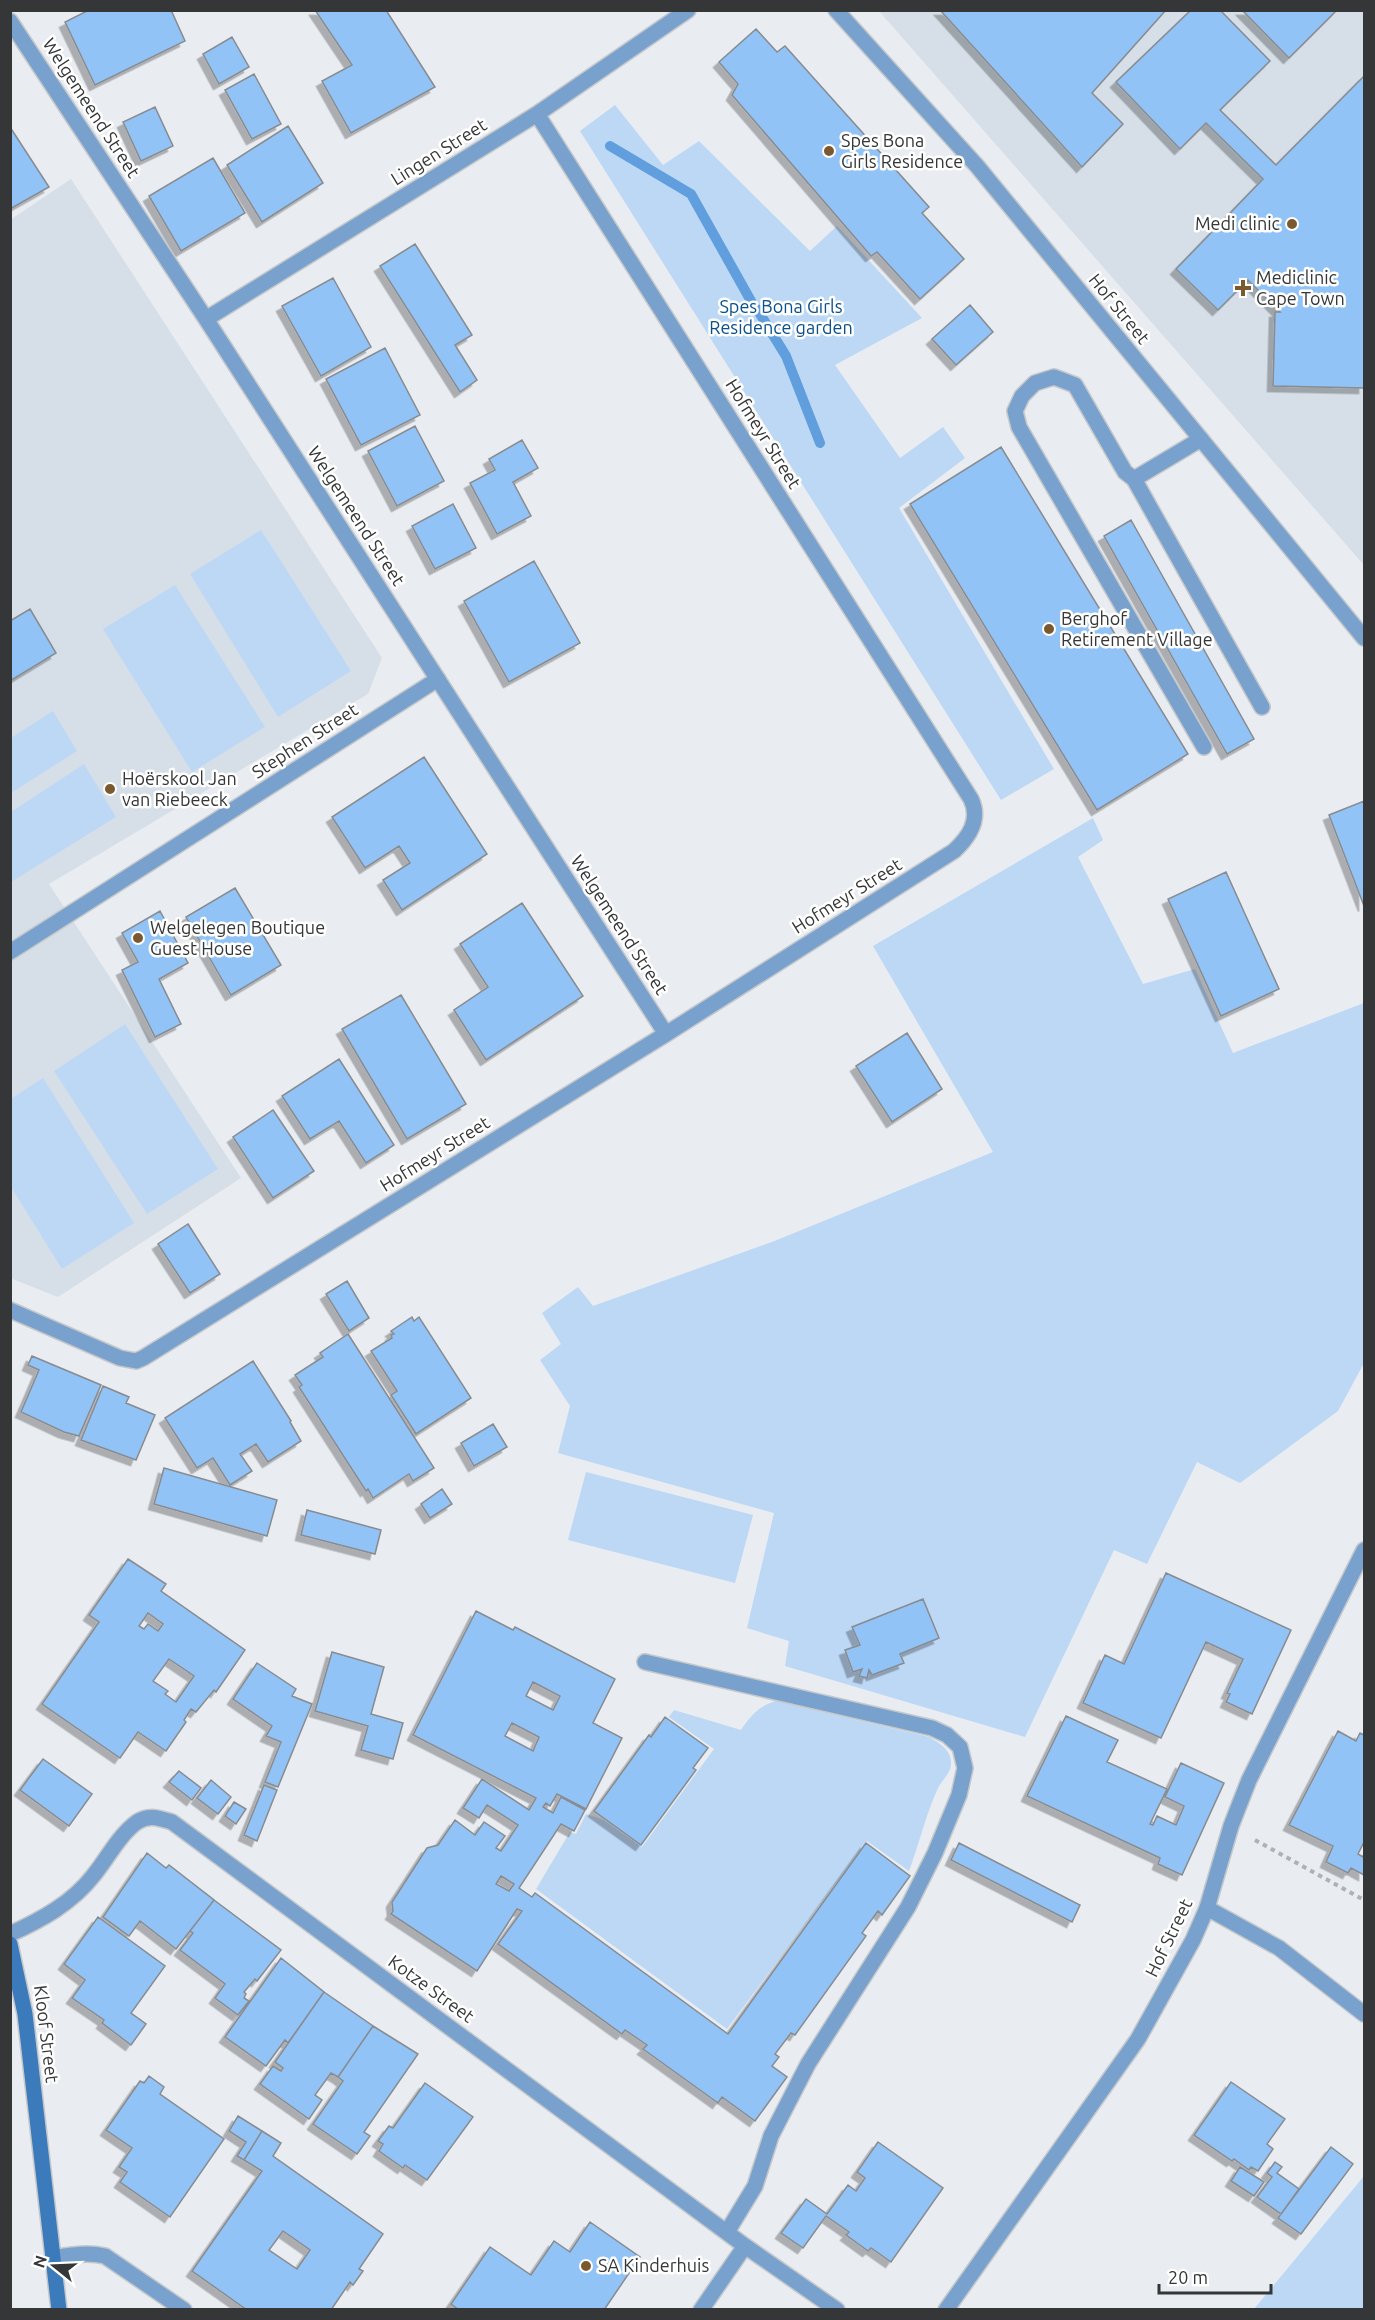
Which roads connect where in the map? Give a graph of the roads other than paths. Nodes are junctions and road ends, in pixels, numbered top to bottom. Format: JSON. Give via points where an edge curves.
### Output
{"nodes":[{"id":1,"x":688,"y":10,"type":"edge"},
{"id":2,"x":836,"y":10,"type":"edge"},
{"id":3,"x":10,"y":21,"type":"edge"},
{"id":4,"x":537,"y":114,"type":"junction"},
{"id":5,"x":206,"y":319,"type":"junction"},
{"id":6,"x":1201,"y":440,"type":"junction"},
{"id":7,"x":1134,"y":479,"type":"junction"},
{"id":8,"x":1365,"y":638,"type":"edge"},
{"id":9,"x":438,"y":679,"type":"junction"},
{"id":10,"x":1262,"y":707,"type":"dead end"},
{"id":11,"x":1204,"y":747,"type":"dead end"},
{"id":12,"x":10,"y":952,"type":"edge"},
{"id":13,"x":666,"y":1034,"type":"junction"},
{"id":14,"x":10,"y":1310,"type":"edge"},
{"id":15,"x":1365,"y":1550,"type":"edge"},
{"id":16,"x":645,"y":1662,"type":"dead end"},
{"id":17,"x":1207,"y":1908,"type":"junction"},
{"id":18,"x":10,"y":1934,"type":"edge"},
{"id":19,"x":10,"y":1944,"type":"edge"},
{"id":20,"x":1365,"y":2014,"type":"edge"},
{"id":21,"x":727,"y":2232,"type":"junction"},
{"id":22,"x":745,"y":2246,"type":"junction"},
{"id":23,"x":52,"y":2258,"type":"junction"},
{"id":24,"x":59,"y":2310,"type":"edge"},
{"id":25,"x":184,"y":2310,"type":"edge"},
{"id":26,"x":701,"y":2310,"type":"edge"},
{"id":27,"x":837,"y":2310,"type":"edge"},
{"id":28,"x":946,"y":2310,"type":"edge"}],
"edges":[{"from":1,"to":4,"type":"street","name":"Lingen Street"},
{"from":2,"to":6,"type":"street","name":"Hof Street","via":[[977,165]]},
{"from":3,"to":5,"type":"street","name":"Welgemeend Street"},
{"from":4,"to":5,"type":"street","name":"Lingen Street"},
{"from":4,"to":13,"type":"street","name":"Hofmeyr Street","via":[[975,807],[969,836],[954,851]]},
{"from":5,"to":9,"type":"street","name":"Welgemeend Street"},
{"from":6,"to":7,"type":"street"},
{"from":6,"to":8,"type":"street","name":"Hof Street"},
{"from":7,"to":10,"type":"street"},
{"from":7,"to":11,"type":"street","via":[[1125,472],[1075,385],[1054,377],[1035,383],[1022,396],[1015,411],[1019,427]]},
{"from":9,"to":12,"type":"street","name":"Stephen Street"},
{"from":9,"to":13,"type":"street","name":"Welgemeend Street"},
{"from":13,"to":14,"type":"street","name":"Hofmeyr Street","via":[[136,1361],[120,1358]]},
{"from":15,"to":17,"type":"street","name":"Hof Street","via":[[1249,1780]]},
{"from":16,"to":21,"type":"street","via":[[932,1728],[960,1747],[965,1768],[959,1795],[908,1907],[808,2064],[771,2136],[755,2186]]},
{"from":17,"to":20,"type":"street","via":[[1279,1948]]},
{"from":17,"to":28,"type":"street","name":"Hof Street","via":[[1138,2039]]},
{"from":18,"to":21,"type":"street","name":"Kotze Street","via":[[42,1920],[69,1899],[91,1879],[125,1833],[138,1822],[153,1816],[172,1822]]},
{"from":19,"to":23,"type":"street","name":"Kloof Street","via":[[25,2014]]},
{"from":21,"to":22,"type":"street","name":"Kotze Street"},
{"from":22,"to":26,"type":"street"},
{"from":22,"to":27,"type":"street","name":"Kotze Street"},
{"from":23,"to":24,"type":"street","name":"Kloof Street"},
{"from":23,"to":25,"type":"street","via":[[80,2253],[105,2256]]}]}
